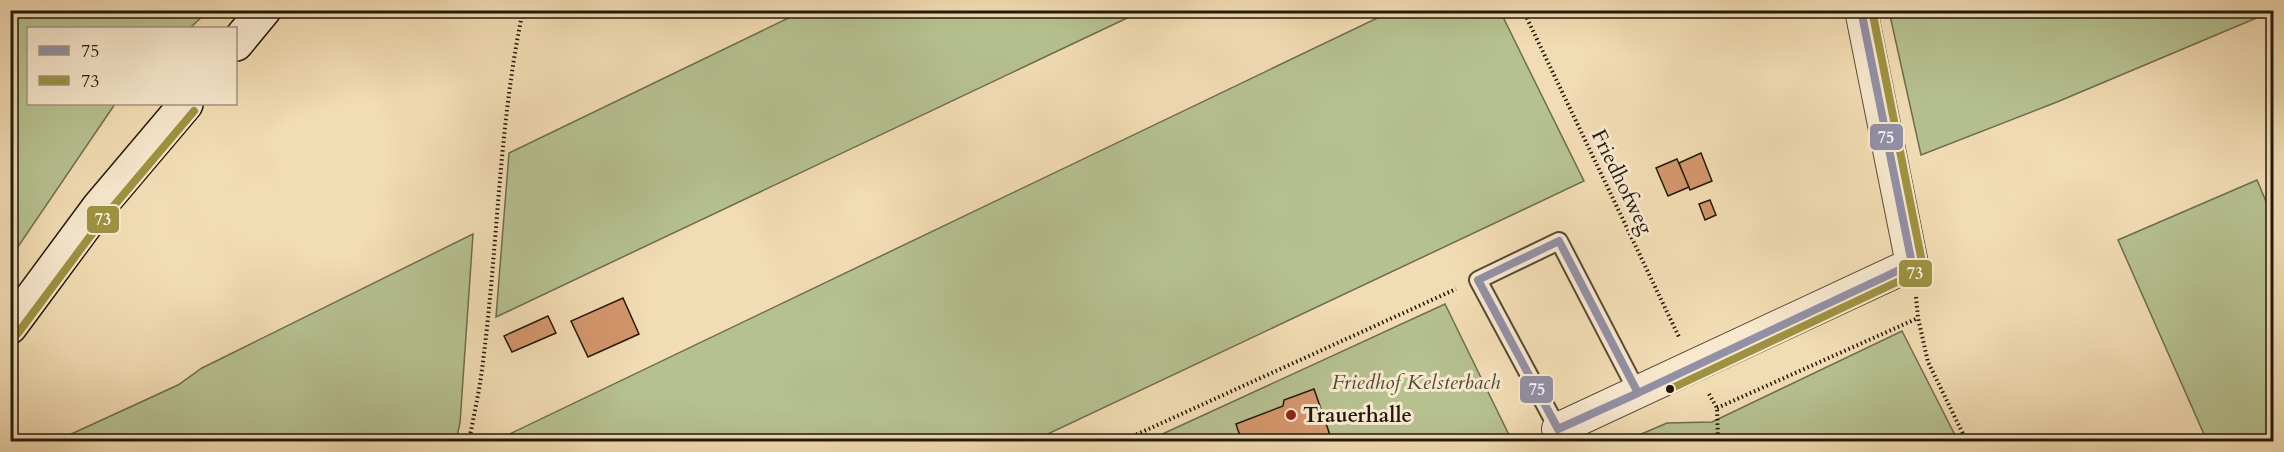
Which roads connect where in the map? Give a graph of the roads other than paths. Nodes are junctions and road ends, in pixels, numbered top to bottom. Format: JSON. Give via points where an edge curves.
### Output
{"nodes":[{"id":1,"x":264,"y":10,"type":"edge"},
{"id":2,"x":1861,"y":10,"type":"edge"},
{"id":3,"x":237,"y":43,"type":"edge"},
{"id":4,"x":185,"y":105,"type":"edge"},
{"id":5,"x":10,"y":327,"type":"edge"},
{"id":6,"x":1638,"y":393,"type":"junction"},
{"id":7,"x":1558,"y":429,"type":"joint"}],
"edges":[{"from":1,"to":3,"type":"street"},
{"from":2,"to":6,"type":"street","via":[[1912,264]]},
{"from":4,"to":5,"type":"street","via":[[98,208]]},
{"from":6,"to":7,"type":"street"},
{"from":6,"to":7,"type":"lane","via":[[1560,241],[1479,280]]}]}
